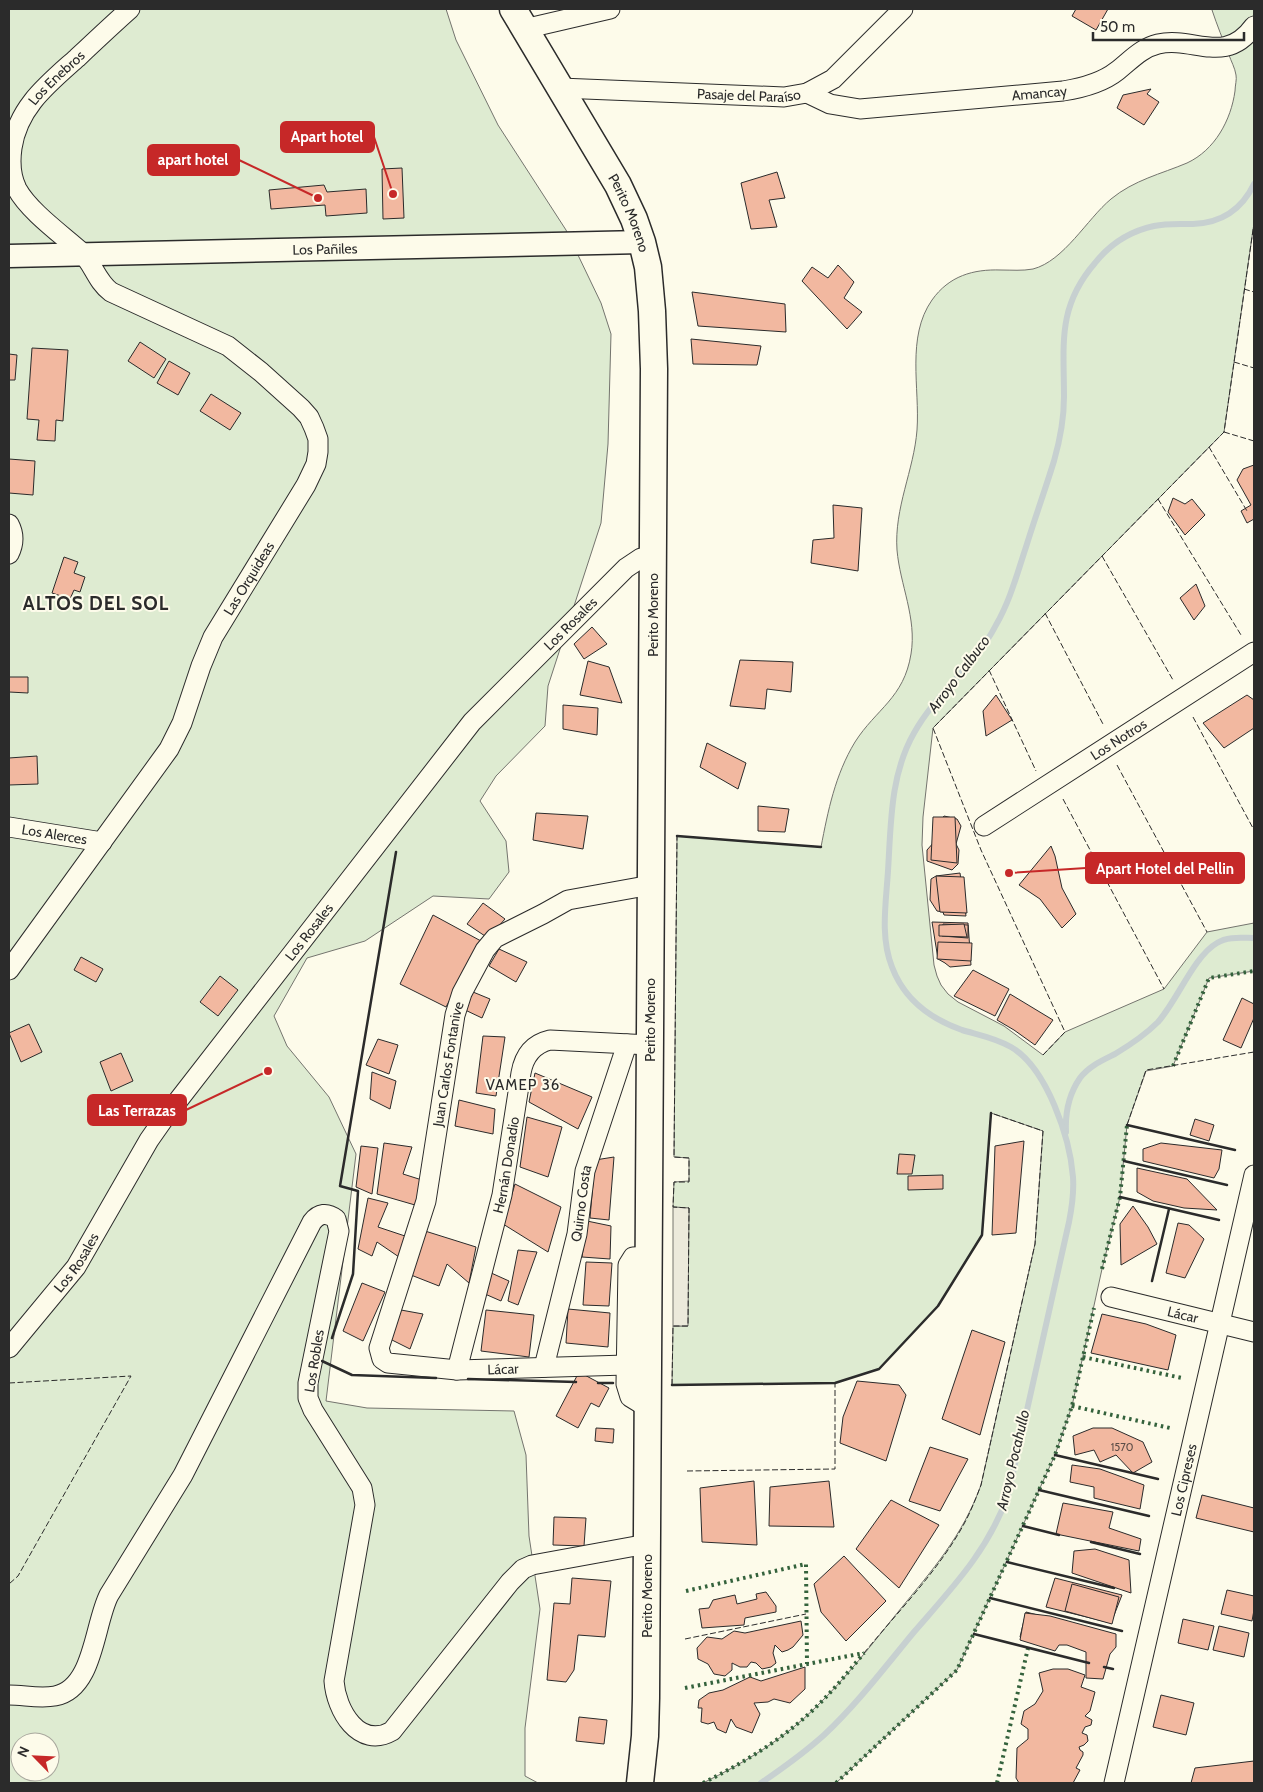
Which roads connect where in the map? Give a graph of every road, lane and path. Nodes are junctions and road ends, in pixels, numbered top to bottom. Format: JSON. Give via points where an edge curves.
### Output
{"nodes":[{"id":1,"x":130,"y":9,"type":"edge"},
{"id":2,"x":610,"y":9,"type":"edge"},
{"id":3,"x":903,"y":9,"type":"edge"},
{"id":4,"x":519,"y":19,"type":"edge"},
{"id":5,"x":1254,"y":26,"type":"edge"},
{"id":6,"x":560,"y":88,"type":"junction"},
{"id":7,"x":807,"y":93,"type":"junction"},
{"id":8,"x":642,"y":242,"type":"junction"},
{"id":9,"x":85,"y":255,"type":"junction"},
{"id":10,"x":9,"y":256,"type":"edge"},
{"id":11,"x":9,"y":524,"type":"edge"},
{"id":12,"x":9,"y":554,"type":"edge"},
{"id":13,"x":653,"y":556,"type":"junction"},
{"id":14,"x":1254,"y":652,"type":"edge"},
{"id":15,"x":984,"y":826,"type":"dead end"},
{"id":16,"x":9,"y":827,"type":"edge"},
{"id":17,"x":102,"y":842,"type":"junction"},
{"id":18,"x":651,"y":885,"type":"junction"},
{"id":19,"x":9,"y":970,"type":"edge"},
{"id":20,"x":639,"y":1045,"type":"junction"},
{"id":21,"x":1254,"y":1176,"type":"edge"},
{"id":22,"x":649,"y":1256,"type":"junction"},
{"id":23,"x":1111,"y":1296,"type":"dead end"},
{"id":24,"x":1220,"y":1324,"type":"junction"},
{"id":25,"x":1254,"y":1332,"type":"edge"},
{"id":26,"x":9,"y":1348,"type":"edge"},
{"id":27,"x":382,"y":1359,"type":"joint"},
{"id":28,"x":626,"y":1365,"type":"junction"},
{"id":29,"x":544,"y":1368,"type":"junction"},
{"id":30,"x":457,"y":1370,"type":"junction"},
{"id":31,"x":648,"y":1408,"type":"junction"},
{"id":32,"x":647,"y":1544,"type":"junction"},
{"id":33,"x":9,"y":1695,"type":"edge"},
{"id":34,"x":640,"y":1783,"type":"edge"},
{"id":35,"x":1114,"y":1783,"type":"edge"}],
"edges":[{"from":1,"to":9,"type":"street","name":"Los Enebros","via":[[39,93],[20,122],[13,143],[11,166],[22,197]]},
{"from":2,"to":4,"type":"street"},
{"from":3,"to":7,"type":"street","name":"Pasaje del Paraíso","via":[[833,79]]},
{"from":4,"to":6,"type":"main road","name":"Perito Moreno"},
{"from":5,"to":7,"type":"street","name":"Amancay","via":[[1243,38],[1224,47],[1158,44],[1142,51],[1116,72],[1077,89],[860,109],[830,104]]},
{"from":6,"to":7,"type":"street","name":"Pasaje del Paraíso","via":[[784,97]]},
{"from":6,"to":8,"type":"main road","name":"Perito Moreno","via":[[624,196]]},
{"from":8,"to":9,"type":"street","name":"Los Pañiles"},
{"from":8,"to":13,"type":"main road","name":"Perito Moreno","via":[[654,340]]},
{"from":9,"to":10,"type":"street","name":"Los Pañiles"},
{"from":9,"to":17,"type":"street","name":"Las Orquideas","via":[[96,276],[111,292],[214,339],[251,363],[309,417],[318,446],[311,475],[214,637],[169,750]]},
{"from":11,"to":12,"type":"street","via":[[14,535]]},
{"from":13,"to":18,"type":"main road","name":"Perito Moreno"},
{"from":13,"to":26,"type":"street","name":"Los Rosales","via":[[641,558],[626,568],[472,722],[160,1125],[76,1267]]},
{"from":14,"to":15,"type":"street","name":"Los Notros"},
{"from":16,"to":17,"type":"street","name":"Los Alerces"},
{"from":17,"to":19,"type":"street","name":"Las Orquideas"},
{"from":18,"to":20,"type":"main road","name":"Perito Moreno"},
{"from":18,"to":27,"type":"street","name":"Juan Carlos Fontanive","via":[[568,900],[495,938],[485,950],[462,993],[455,1015],[426,1201],[380,1344]]},
{"from":20,"to":22,"type":"main road","name":"Perito Moreno"},
{"from":20,"to":29,"type":"street","name":"Quirno Costa","via":[[585,1172],[577,1234]]},
{"from":20,"to":30,"type":"street","name":"Hernán Donadio","via":[[550,1040],[538,1044],[524,1060],[502,1195]]},
{"from":21,"to":24,"type":"street","name":"Los Cipreses"},
{"from":22,"to":28,"type":"street","via":[[633,1257],[628,1265]]},
{"from":22,"to":31,"type":"main road","name":"Perito Moreno"},
{"from":23,"to":24,"type":"street","name":"Lácar"},
{"from":24,"to":25,"type":"street","name":"Lácar"},
{"from":24,"to":35,"type":"street","name":"Los Cipreses"},
{"from":27,"to":30,"type":"street","name":"Lácar","via":[[392,1364]]},
{"from":28,"to":29,"type":"street","name":"Lácar"},
{"from":28,"to":31,"type":"street","via":[[627,1393]]},
{"from":29,"to":30,"type":"street","name":"Lácar"},
{"from":31,"to":32,"type":"main road","name":"Perito Moreno"},
{"from":32,"to":33,"type":"street","name":"Los Robles","via":[[541,1562],[523,1569],[392,1730],[372,1736],[353,1726],[340,1703],[334,1681],[365,1505],[362,1488],[308,1398],[308,1383],[339,1231],[336,1219],[329,1214],[321,1214],[312,1222],[183,1475],[109,1595],[82,1677],[71,1689],[57,1696]]},
{"from":32,"to":34,"type":"main road","name":"Perito Moreno","via":[[646,1710]]}]}
